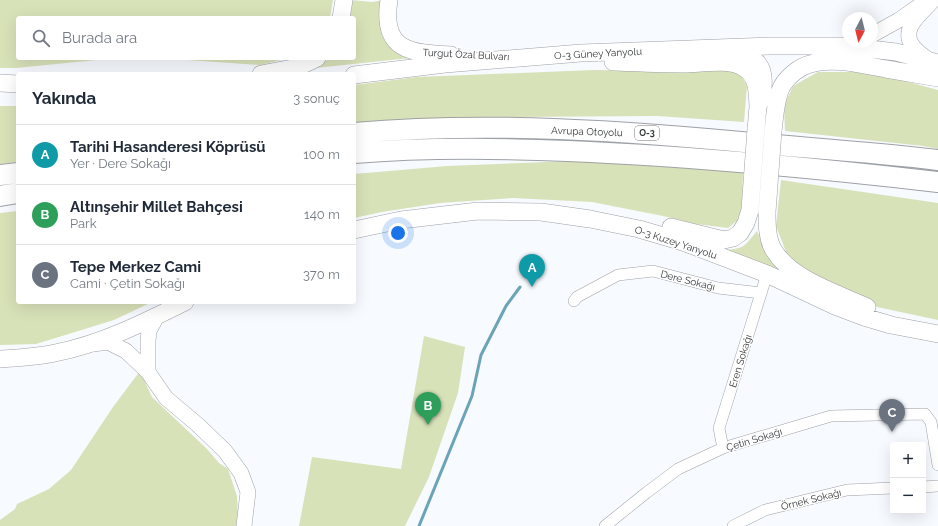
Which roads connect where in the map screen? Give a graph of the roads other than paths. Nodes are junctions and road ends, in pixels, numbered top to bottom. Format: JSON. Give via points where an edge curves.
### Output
{"nodes":[{"id":1,"x":344,"y":0,"type":"edge"},
{"id":2,"x":389,"y":0,"type":"edge"},
{"id":3,"x":926,"y":0,"type":"edge"},
{"id":4,"x":934,"y":0,"type":"edge"},
{"id":5,"x":341,"y":16,"type":"edge"},
{"id":6,"x":878,"y":32,"type":"edge"},
{"id":7,"x":842,"y":44,"type":"edge"},
{"id":8,"x":872,"y":48,"type":"edge"},
{"id":9,"x":581,"y":53,"type":"junction"},
{"id":10,"x":535,"y":58,"type":"junction"},
{"id":11,"x":313,"y":60,"type":"edge"},
{"id":12,"x":933,"y":62,"type":"edge"},
{"id":13,"x":272,"y":72,"type":"edge"},
{"id":14,"x":356,"y":75,"type":"edge"},
{"id":15,"x":938,"y":78,"type":"edge"},
{"id":16,"x":0,"y":83,"type":"edge"},
{"id":17,"x":16,"y":84,"type":"edge"},
{"id":18,"x":0,"y":90,"type":"edge"},
{"id":19,"x":16,"y":90,"type":"edge"},
{"id":20,"x":758,"y":106,"type":"junction"},
{"id":21,"x":356,"y":133,"type":"edge"},
{"id":22,"x":356,"y":153,"type":"edge"},
{"id":23,"x":938,"y":160,"type":"edge"},
{"id":24,"x":16,"y":172,"type":"edge"},
{"id":25,"x":0,"y":175,"type":"edge"},
{"id":26,"x":938,"y":182,"type":"edge"},
{"id":27,"x":16,"y":193,"type":"edge"},
{"id":28,"x":0,"y":196,"type":"edge"},
{"id":29,"x":541,"y":212,"type":"junction"},
{"id":30,"x":356,"y":230,"type":"edge"},
{"id":31,"x":767,"y":274,"type":"junction"},
{"id":32,"x":761,"y":293,"type":"junction"},
{"id":33,"x":574,"y":301,"type":"dead end"},
{"id":34,"x":181,"y":304,"type":"edge"},
{"id":35,"x":157,"y":316,"type":"junction"},
{"id":36,"x":938,"y":328,"type":"edge"},
{"id":37,"x":938,"y":334,"type":"edge"},
{"id":38,"x":88,"y":344,"type":"junction"},
{"id":39,"x":0,"y":359,"type":"edge"},
{"id":40,"x":148,"y":372,"type":"junction"},
{"id":41,"x":931,"y":419,"type":"edge"},
{"id":42,"x":723,"y":448,"type":"junction"},
{"id":43,"x":938,"y":465,"type":"edge"},
{"id":44,"x":938,"y":486,"type":"edge"},
{"id":45,"x":926,"y":487,"type":"edge"},
{"id":46,"x":890,"y":488,"type":"edge"},
{"id":47,"x":244,"y":526,"type":"edge"},
{"id":48,"x":605,"y":526,"type":"edge"},
{"id":49,"x":733,"y":526,"type":"edge"}],
"edges":[{"from":1,"to":5,"type":"main road"},
{"from":2,"to":10,"type":"main road","name":"Turgut Özal Bulvarı","via":[[387,20],[392,36],[404,48],[425,53]]},
{"from":3,"to":6,"type":"main road"},
{"from":4,"to":12,"type":"main road","via":[[912,24],[909,32],[912,46]]},
{"from":7,"to":9,"type":"main road","name":"O-3 Güney Yanyolu"},
{"from":8,"to":12,"type":"main road","name":"O-3 Güney Yanyolu"},
{"from":9,"to":10,"type":"main road","name":"O-3 Güney Yanyolu"},
{"from":9,"to":20,"type":"main road","via":[[617,56],[739,54],[758,62],[762,69],[763,87]]},
{"from":10,"to":14,"type":"main road","name":"O-3 Güney Yanyolu","via":[[445,64]]},
{"from":10,"to":20,"type":"main road","via":[[644,63],[721,62],[739,65],[756,81]]},
{"from":11,"to":13,"type":"main road","via":[[298,67]]},
{"from":15,"to":36,"type":"main road","bridge":true,"via":[[844,62],[826,61],[800,68],[782,86],[777,98],[767,212],[773,248],[796,274],[882,314]]},
{"from":16,"to":17,"type":"main road"},
{"from":18,"to":19,"type":"main road"},
{"from":20,"to":29,"type":"main road","bridge":true,"via":[[750,210],[740,233],[733,238],[724,240],[691,233],[639,218],[599,213]]},
{"from":21,"to":23,"type":"highway","name":"Avrupa Otoyolu","number":"O-3","via":[[482,128],[594,130]]},
{"from":22,"to":26,"type":"highway","name":"Avrupa Otoyolu","number":"O-3","via":[[489,149],[604,152],[777,165]]},
{"from":24,"to":25,"type":"highway"},
{"from":27,"to":28,"type":"highway"},
{"from":29,"to":30,"type":"main road","name":"O-3 Kuzey Yanyolu","via":[[485,211],[443,214]]},
{"from":29,"to":31,"type":"main road","name":"O-3 Kuzey Yanyolu","via":[[639,229],[683,242]]},
{"from":31,"to":32,"type":"street","name":"Eren Sokağı"},
{"from":31,"to":37,"type":"main road","name":"O-3 Kuzey Yanyolu","via":[[864,317]]},
{"from":32,"to":33,"type":"street","name":"Dere Sokağı","via":[[718,288],[652,271],[618,275]]},
{"from":32,"to":42,"type":"street","name":"Eren Sokağı","via":[[719,428]]},
{"from":34,"to":35,"type":"main road"},
{"from":35,"to":38,"type":"main road","via":[[124,332]]},
{"from":35,"to":40,"type":"main road","via":[[149,331]]},
{"from":38,"to":39,"type":"main road","via":[[54,353]]},
{"from":38,"to":40,"type":"main road","via":[[108,342],[126,351]]},
{"from":40,"to":47,"type":"main road","via":[[166,398],[225,451],[241,473],[248,492]]},
{"from":41,"to":42,"type":"street","name":"Çetin Sokağı","via":[[831,416]]},
{"from":41,"to":43,"type":"street"},
{"from":42,"to":48,"type":"street","name":"Çetin Sokağı","via":[[678,469]]},
{"from":44,"to":45,"type":"street"},
{"from":46,"to":49,"type":"street","name":"Örnek Sokağı","via":[[847,490],[765,510]]}]}
